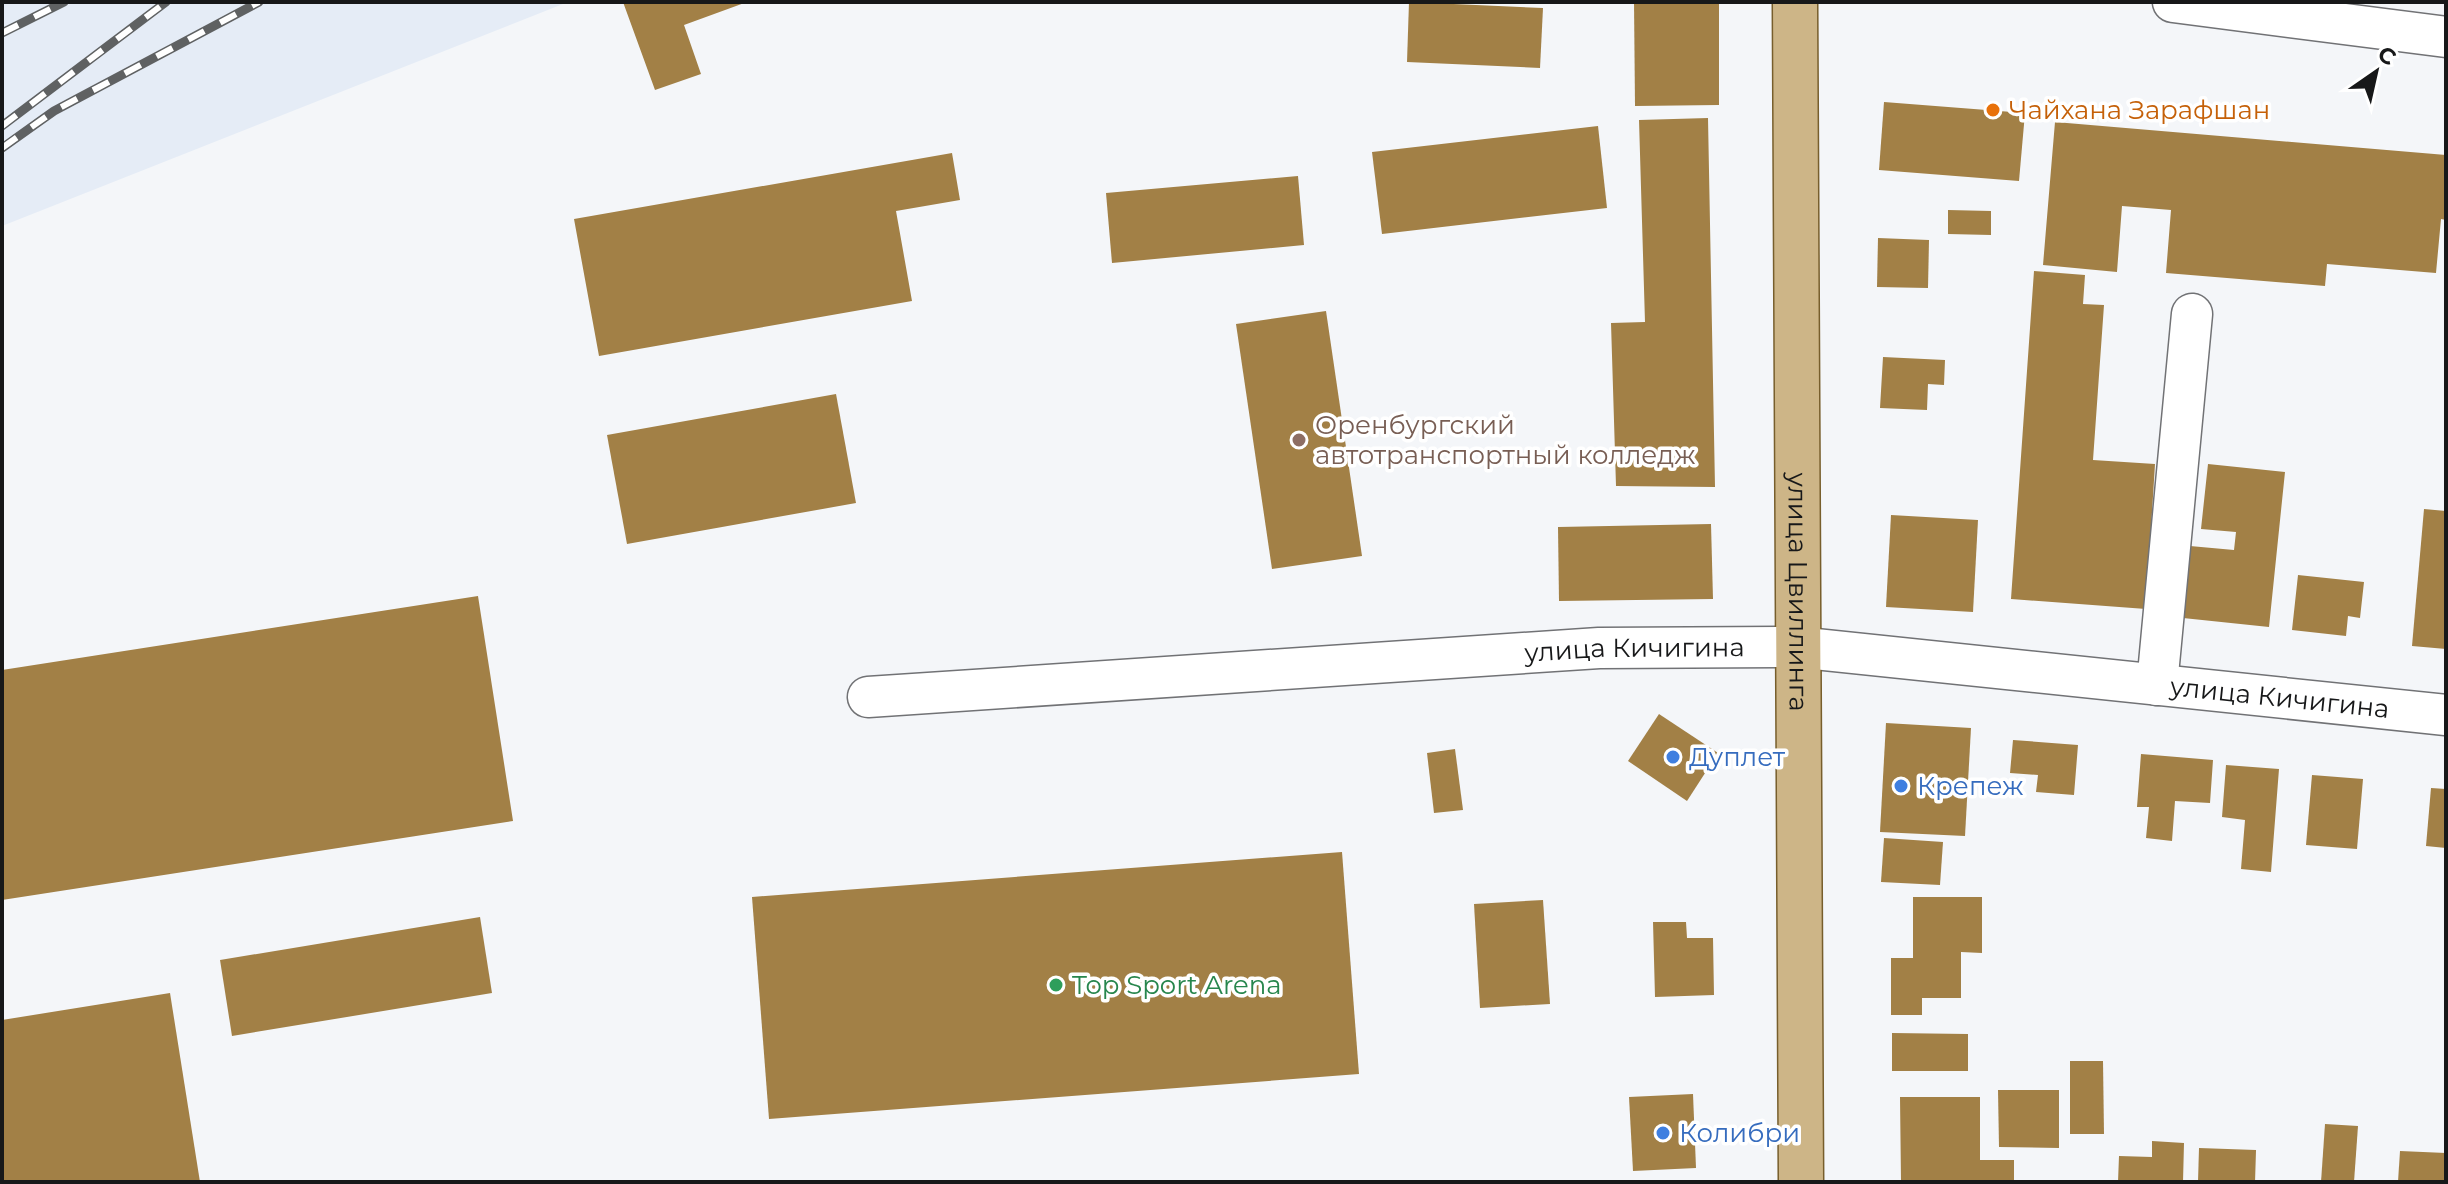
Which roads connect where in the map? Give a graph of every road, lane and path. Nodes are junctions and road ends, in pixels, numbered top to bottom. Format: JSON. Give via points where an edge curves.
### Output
{"nodes":[{"id":1,"x":1795,"y":2,"type":"edge"},
{"id":2,"x":2173,"y":2,"type":"edge"},
{"id":3,"x":2339,"y":11,"type":"edge"},
{"id":4,"x":2444,"y":25,"type":"edge"},
{"id":5,"x":2192,"y":314,"type":"dead end"},
{"id":6,"x":1796,"y":647,"type":"junction"},
{"id":7,"x":2157,"y":685,"type":"junction"},
{"id":8,"x":868,"y":697,"type":"dead end"},
{"id":9,"x":2446,"y":715,"type":"edge"},
{"id":10,"x":1801,"y":1182,"type":"edge"}],
"edges":[{"from":1,"to":6,"type":"main road","name":"улица Цвиллинга"},
{"from":2,"to":3,"type":"street"},
{"from":3,"to":4,"type":"street"},
{"from":5,"to":7,"type":"street"},
{"from":6,"to":7,"type":"street","name":"улица Кичигина"},
{"from":6,"to":8,"type":"street","name":"улица Кичигина","via":[[1583,649]]},
{"from":6,"to":10,"type":"main road","name":"улица Цвиллинга"},
{"from":7,"to":9,"type":"street","name":"улица Кичигина"}]}
